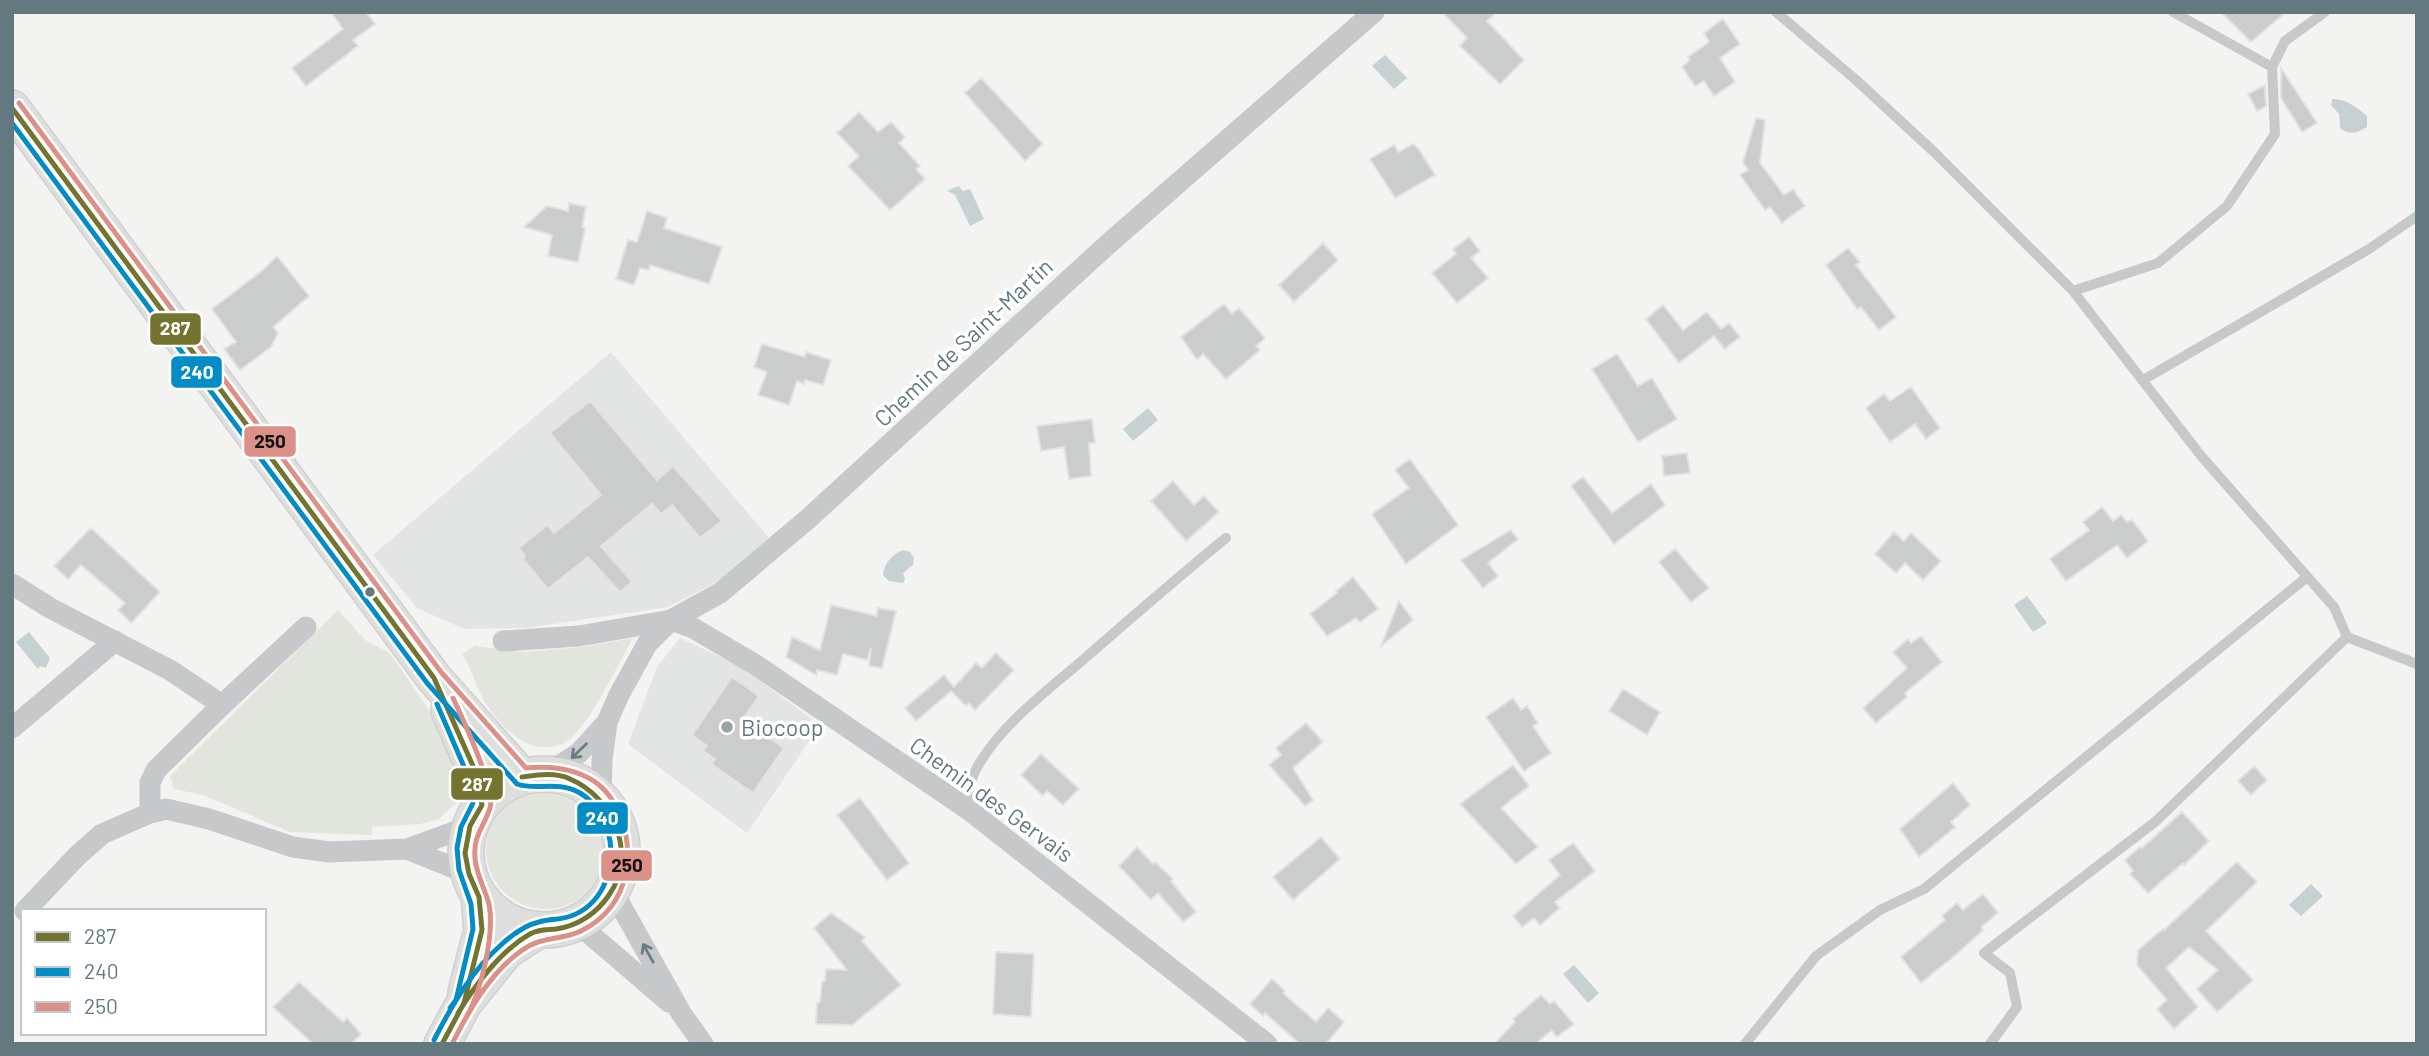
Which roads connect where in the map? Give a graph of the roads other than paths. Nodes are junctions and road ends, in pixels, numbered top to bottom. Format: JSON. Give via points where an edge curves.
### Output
{"nodes":[{"id":1,"x":1374,"y":12,"type":"edge"},
{"id":2,"x":1776,"y":12,"type":"edge"},
{"id":3,"x":2174,"y":12,"type":"edge"},
{"id":4,"x":2325,"y":12,"type":"edge"},
{"id":5,"x":2273,"y":66,"type":"junction"},
{"id":6,"x":12,"y":108,"type":"edge"},
{"id":7,"x":2417,"y":216,"type":"edge"},
{"id":8,"x":2073,"y":290,"type":"junction"},
{"id":9,"x":2143,"y":380,"type":"junction"},
{"id":10,"x":1226,"y":538,"type":"dead end"},
{"id":11,"x":2307,"y":577,"type":"junction"},
{"id":12,"x":12,"y":584,"type":"edge"},
{"id":13,"x":671,"y":620,"type":"junction"},
{"id":14,"x":306,"y":627,"type":"dead end"},
{"id":15,"x":2347,"y":638,"type":"junction"},
{"id":16,"x":503,"y":641,"type":"dead end"},
{"id":17,"x":115,"y":642,"type":"junction"},
{"id":18,"x":2417,"y":664,"type":"edge"},
{"id":19,"x":435,"y":678,"type":"junction"},
{"id":20,"x":222,"y":705,"type":"junction"},
{"id":21,"x":607,"y":722,"type":"junction"},
{"id":22,"x":12,"y":728,"type":"edge"},
{"id":23,"x":534,"y":776,"type":"junction"},
{"id":24,"x":601,"y":799,"type":"junction"},
{"id":25,"x":969,"y":810,"type":"junction"},
{"id":26,"x":150,"y":813,"type":"junction"},
{"id":27,"x":476,"y":816,"type":"junction"},
{"id":28,"x":407,"y":849,"type":"junction"},
{"id":29,"x":474,"y":886,"type":"junction"},
{"id":30,"x":612,"y":890,"type":"junction"},
{"id":31,"x":27,"y":909,"type":"edge"},
{"id":32,"x":577,"y":923,"type":"junction"},
{"id":33,"x":539,"y":930,"type":"junction"},
{"id":34,"x":464,"y":1003,"type":"junction"},
{"id":35,"x":681,"y":1013,"type":"junction"},
{"id":36,"x":442,"y":1044,"type":"edge"},
{"id":37,"x":703,"y":1044,"type":"edge"},
{"id":38,"x":1267,"y":1044,"type":"edge"},
{"id":39,"x":1745,"y":1044,"type":"edge"},
{"id":40,"x":1990,"y":1044,"type":"edge"}],
"edges":[{"from":1,"to":13,"type":"street","name":"Chemin de Saint-Martin","via":[[1107,245],[809,518],[720,593]]},
{"from":2,"to":8,"type":"lane","via":[[1924,142]]},
{"from":3,"to":5,"type":"lane"},
{"from":4,"to":5,"type":"lane","via":[[2285,41]]},
{"from":5,"to":8,"type":"lane","via":[[2275,134],[2227,206],[2158,263]]},
{"from":6,"to":19,"type":"main road"},
{"from":7,"to":9,"type":"lane","via":[[2370,249]]},
{"from":8,"to":9,"type":"lane"},
{"from":9,"to":11,"type":"lane","via":[[2202,457]]},
{"from":10,"to":25,"type":"lane","via":[[1001,735],[970,783]]},
{"from":11,"to":15,"type":"lane","via":[[2334,607]]},
{"from":11,"to":39,"type":"lane","via":[[1924,889],[1880,910],[1816,956]]},
{"from":12,"to":17,"type":"street"},
{"from":13,"to":16,"type":"street","via":[[579,636]]},
{"from":13,"to":21,"type":"street","name":"Chemin de Saint-Martin","via":[[647,644]]},
{"from":13,"to":25,"type":"street","name":"Chemin des Gervais","via":[[756,665]]},
{"from":14,"to":20,"type":"street"},
{"from":15,"to":18,"type":"lane"},
{"from":15,"to":40,"type":"lane","via":[[2155,822],[1984,953],[2010,973],[2017,1007]]},
{"from":17,"to":20,"type":"street","via":[[170,670]]},
{"from":17,"to":22,"type":"street"},
{"from":19,"to":23,"type":"main road"},
{"from":19,"to":27,"type":"main road","via":[[473,766]]},
{"from":20,"to":26,"type":"street","via":[[156,770],[150,783]]},
{"from":21,"to":23,"type":"street","name":"Chemin de Saint-Martin","one_way":true,"via":[[579,753]]},
{"from":21,"to":24,"type":"street","name":"Chemin de Saint-Martin"},
{"from":23,"to":24,"type":"main road","via":[[568,778]]},
{"from":23,"to":27,"type":"main road","via":[[500,788]]},
{"from":24,"to":30,"type":"main road","via":[[615,819],[621,843],[621,867]]},
{"from":25,"to":38,"type":"street","name":"Chemin des Gervais"},
{"from":26,"to":28,"type":"street","via":[[166,809],[209,818],[293,847],[329,852]]},
{"from":26,"to":31,"type":"street","via":[[102,834]]},
{"from":27,"to":28,"type":"street"},
{"from":27,"to":29,"type":"main road","via":[[465,853]]},
{"from":28,"to":29,"type":"street"},
{"from":29,"to":33,"type":"main road","via":[[491,910],[522,927]]},
{"from":29,"to":34,"type":"main road","via":[[482,930]]},
{"from":30,"to":32,"type":"main road","via":[[598,909]]},
{"from":35,"to":30,"type":"street","one_way":true},
{"from":32,"to":33,"type":"main road"},
{"from":32,"to":35,"type":"street"},
{"from":33,"to":34,"type":"main road","via":[[506,951]]},
{"from":34,"to":36,"type":"main road"},
{"from":35,"to":37,"type":"street"}]}
